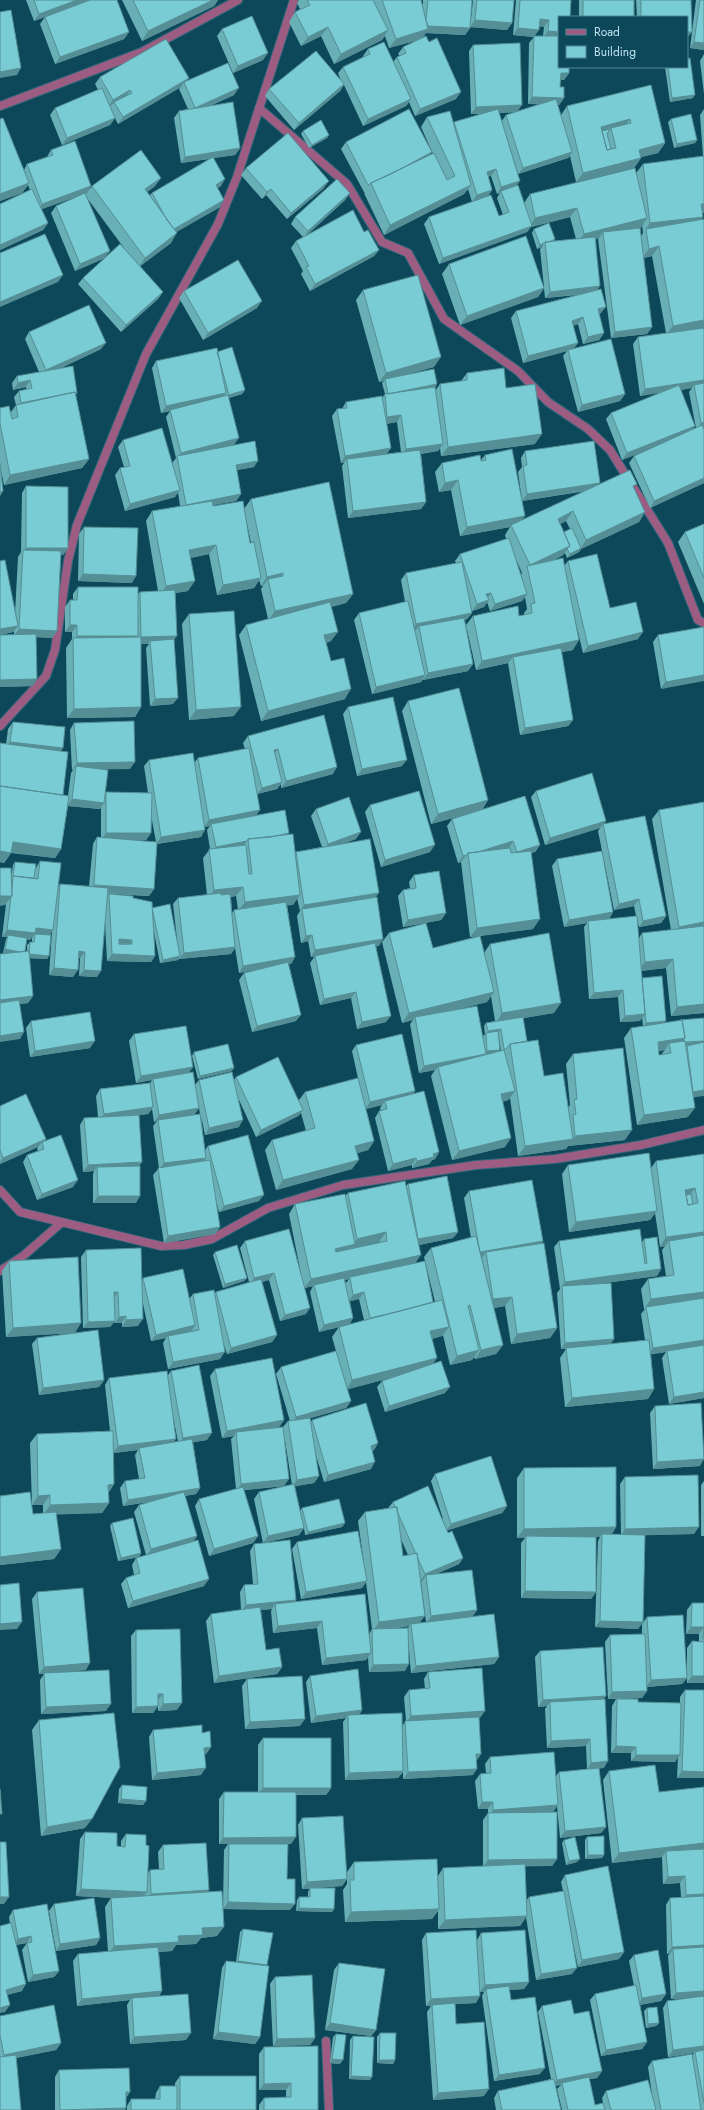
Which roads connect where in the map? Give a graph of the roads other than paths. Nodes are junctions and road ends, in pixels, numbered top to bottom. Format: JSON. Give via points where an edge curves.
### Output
{"nodes":[{"id":1,"x":238,"y":0,"type":"edge"},
{"id":2,"x":294,"y":0,"type":"edge"},
{"id":3,"x":0,"y":106,"type":"edge"},
{"id":4,"x":259,"y":108,"type":"junction"},
{"id":5,"x":704,"y":623,"type":"edge"},
{"id":6,"x":0,"y":726,"type":"edge"},
{"id":7,"x":704,"y":1130,"type":"edge"},
{"id":8,"x":0,"y":1190,"type":"edge"},
{"id":9,"x":61,"y":1222,"type":"junction"},
{"id":10,"x":0,"y":1271,"type":"edge"},
{"id":11,"x":326,"y":2041,"type":"dead end"},
{"id":12,"x":329,"y":2110,"type":"edge"}],
"edges":[{"from":1,"to":3,"type":"street","via":[[142,52]]},
{"from":2,"to":4,"type":"street","via":[[278,56]]},
{"from":4,"to":5,"type":"street","via":[[347,184],[382,242],[408,253],[444,319],[518,371],[548,402],[588,429],[610,450],[668,544],[698,620]]},
{"from":4,"to":6,"type":"street","via":[[237,177],[218,224],[146,354],[76,525],[68,560],[55,650],[46,676]]},
{"from":7,"to":9,"type":"street","via":[[641,1145],[555,1159],[476,1165],[343,1185],[268,1208],[212,1239],[184,1245],[161,1246]]},
{"from":8,"to":9,"type":"street","via":[[20,1212]]},
{"from":9,"to":10,"type":"street","via":[[23,1256]]},
{"from":11,"to":12,"type":"street"}]}
